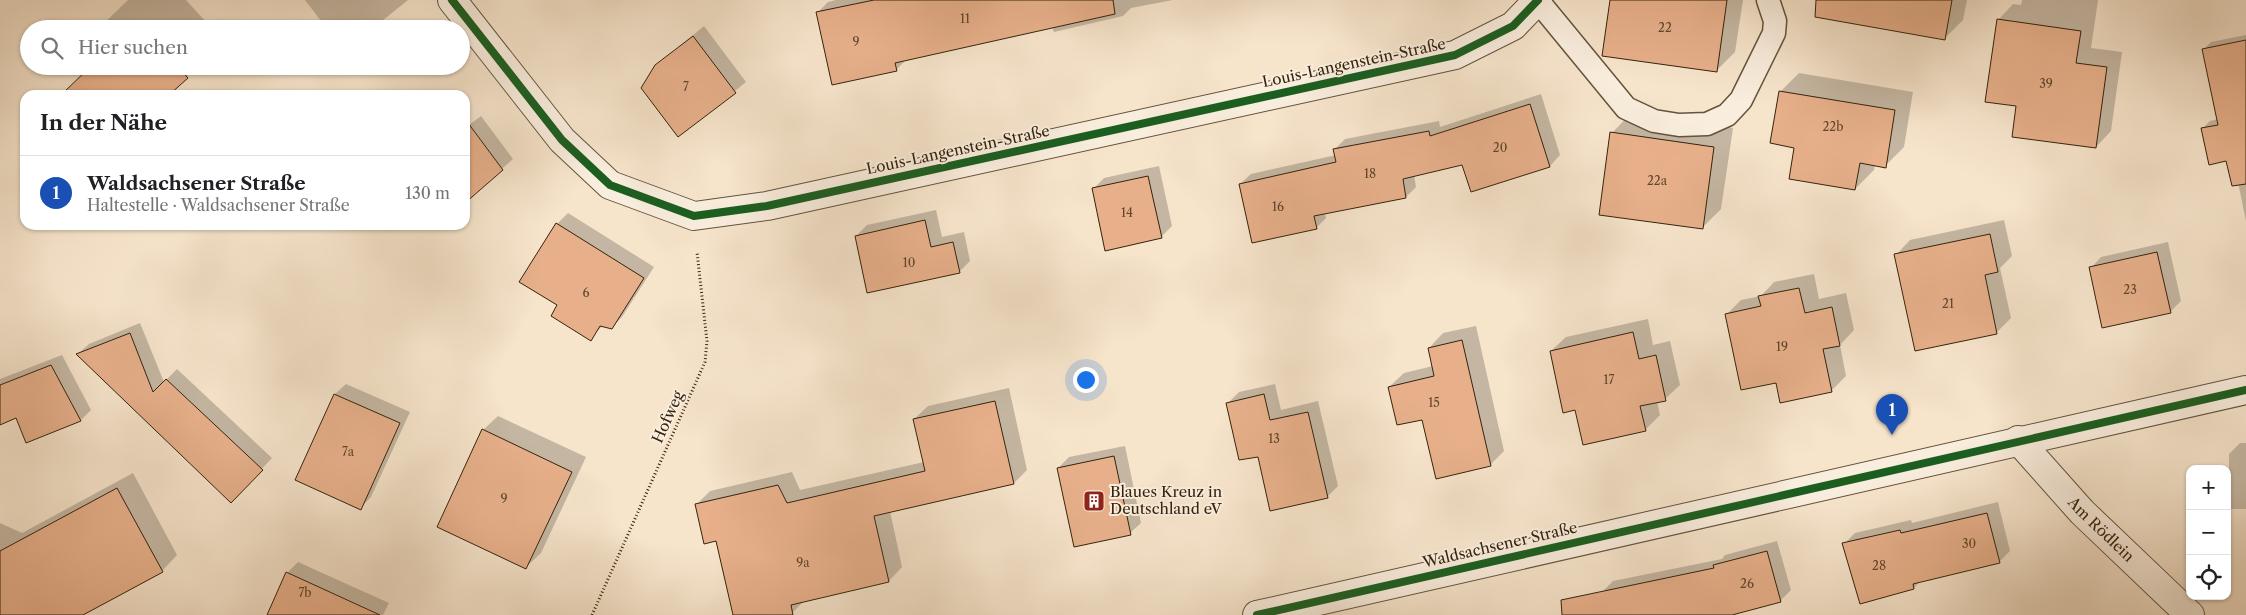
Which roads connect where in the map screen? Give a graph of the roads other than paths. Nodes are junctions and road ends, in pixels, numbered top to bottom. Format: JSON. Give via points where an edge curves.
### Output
{"nodes":[{"id":1,"x":452,"y":0,"type":"edge"},
{"id":2,"x":1538,"y":0,"type":"edge"},
{"id":3,"x":1768,"y":0,"type":"edge"},
{"id":4,"x":468,"y":20,"type":"edge"},
{"id":5,"x":470,"y":23,"type":"edge"},
{"id":6,"x":2246,"y":390,"type":"edge"},
{"id":7,"x":2018,"y":440,"type":"junction"},
{"id":8,"x":1257,"y":615,"type":"edge"},
{"id":9,"x":2190,"y":615,"type":"edge"}],
"edges":[{"from":1,"to":4,"type":"street","name":"Louis-Langenstein-Straße"},
{"from":2,"to":3,"type":"lane","via":[[1626,108],[1654,121],[1679,125],[1707,124],[1727,115],[1741,100],[1774,33],[1775,21]]},
{"from":2,"to":5,"type":"street","name":"Louis-Langenstein-Straße","via":[[1513,26],[1455,55],[767,206],[694,216],[610,185],[562,140]]},
{"from":6,"to":7,"type":"street","name":"Waldsachsener Straße"},
{"from":7,"to":8,"type":"street","name":"Waldsachsener Straße"},
{"from":7,"to":9,"type":"street","name":"Am Rödlein","via":[[2082,512]]}]}
